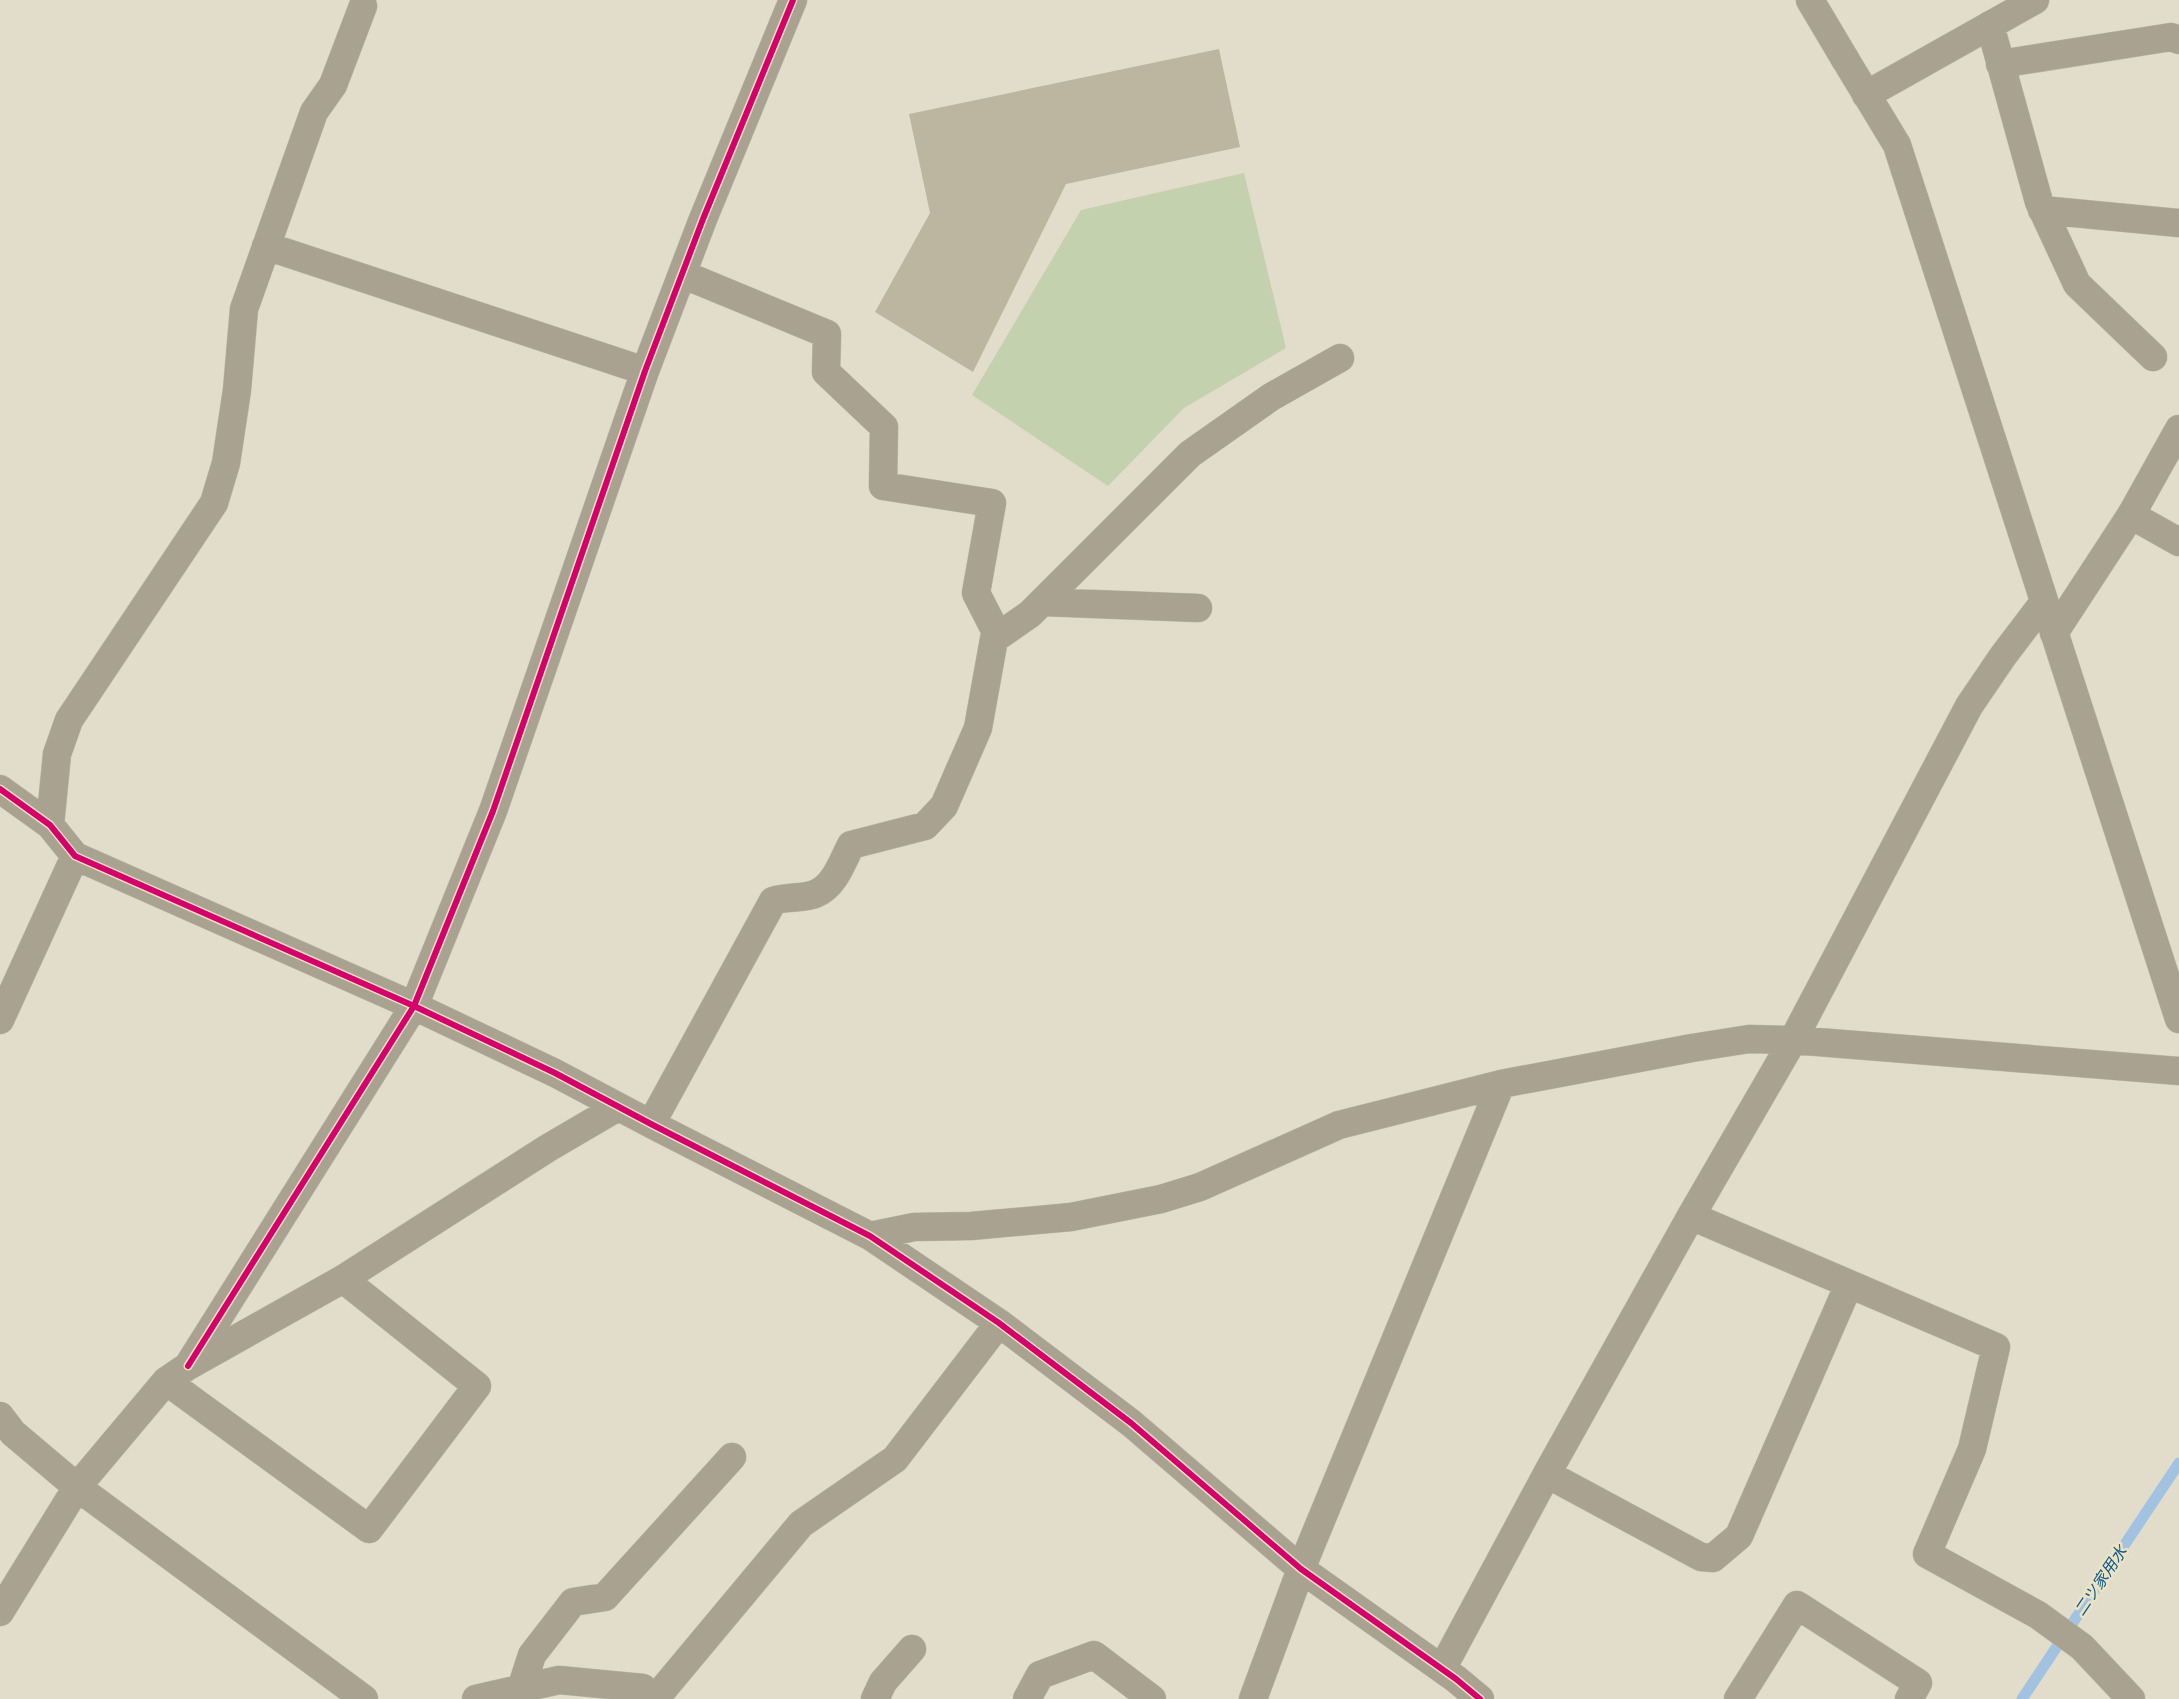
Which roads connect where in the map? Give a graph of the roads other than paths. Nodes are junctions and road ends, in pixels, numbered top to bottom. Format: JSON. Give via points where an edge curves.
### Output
{"nodes":[{"id":1,"x":793,"y":0,"type":"edge"},
{"id":2,"x":1810,"y":0,"type":"edge"},
{"id":3,"x":2036,"y":0,"type":"edge"},
{"id":4,"x":363,"y":6,"type":"dead end"},
{"id":5,"x":1990,"y":26,"type":"junction"},
{"id":6,"x":2179,"y":40,"type":"edge"},
{"id":7,"x":2000,"y":64,"type":"junction"},
{"id":8,"x":1866,"y":94,"type":"junction"},
{"id":9,"x":2042,"y":210,"type":"junction"},
{"id":10,"x":2179,"y":223,"type":"edge"},
{"id":11,"x":266,"y":246,"type":"junction"},
{"id":12,"x":682,"y":274,"type":"junction"},
{"id":13,"x":2153,"y":357,"type":"dead end"},
{"id":14,"x":1340,"y":358,"type":"dead end"},
{"id":15,"x":645,"y":371,"type":"junction"},
{"id":16,"x":2179,"y":429,"type":"edge"},
{"id":17,"x":2130,"y":516,"type":"junction"},
{"id":18,"x":2179,"y":542,"type":"edge"},
{"id":19,"x":1042,"y":602,"type":"junction"},
{"id":20,"x":2044,"y":602,"type":"junction"},
{"id":21,"x":1198,"y":608,"type":"dead end"},
{"id":22,"x":2054,"y":633,"type":"junction"},
{"id":23,"x":998,"y":636,"type":"junction"},
{"id":24,"x":0,"y":789,"type":"edge"},
{"id":25,"x":50,"y":825,"type":"junction"},
{"id":26,"x":75,"y":856,"type":"junction"},
{"id":27,"x":414,"y":1006,"type":"junction"},
{"id":28,"x":2179,"y":1019,"type":"edge"},
{"id":29,"x":0,"y":1020,"type":"edge"},
{"id":30,"x":1793,"y":1040,"type":"junction"},
{"id":31,"x":2179,"y":1071,"type":"edge"},
{"id":32,"x":1501,"y":1084,"type":"junction"},
{"id":33,"x":618,"y":1107,"type":"junction"},
{"id":34,"x":651,"y":1124,"type":"junction"},
{"id":35,"x":1691,"y":1216,"type":"junction"},
{"id":36,"x":870,"y":1236,"type":"junction"},
{"id":37,"x":343,"y":1279,"type":"junction"},
{"id":38,"x":1849,"y":1284,"type":"junction"},
{"id":39,"x":998,"y":1324,"type":"junction"},
{"id":40,"x":188,"y":1366,"type":"junction"},
{"id":41,"x":166,"y":1381,"type":"junction"},
{"id":42,"x":0,"y":1416,"type":"edge"},
{"id":43,"x":732,"y":1457,"type":"dead end"},
{"id":44,"x":1547,"y":1474,"type":"junction"},
{"id":45,"x":77,"y":1487,"type":"junction"},
{"id":46,"x":1301,"y":1569,"type":"junction"},
{"id":47,"x":0,"y":1612,"type":"edge"},
{"id":48,"x":912,"y":1649,"type":"dead end"},
{"id":49,"x":1442,"y":1669,"type":"junction"},
{"id":50,"x":521,"y":1689,"type":"junction"},
{"id":51,"x":364,"y":1699,"type":"edge"},
{"id":52,"x":476,"y":1699,"type":"edge"},
{"id":53,"x":655,"y":1699,"type":"edge"},
{"id":54,"x":875,"y":1699,"type":"edge"},
{"id":55,"x":1027,"y":1699,"type":"edge"},
{"id":56,"x":1152,"y":1699,"type":"edge"},
{"id":57,"x":1253,"y":1699,"type":"edge"},
{"id":58,"x":1480,"y":1699,"type":"edge"},
{"id":59,"x":1738,"y":1699,"type":"edge"},
{"id":60,"x":1909,"y":1699,"type":"edge"},
{"id":61,"x":2131,"y":1699,"type":"edge"}],
"edges":[{"from":1,"to":12,"type":"street"},
{"from":2,"to":8,"type":"street"},
{"from":3,"to":5,"type":"street"},
{"from":4,"to":11,"type":"street","via":[[333,85],[314,112]]},
{"from":5,"to":7,"type":"street"},
{"from":5,"to":8,"type":"street"},
{"from":6,"to":7,"type":"street","via":[[2171,38]]},
{"from":7,"to":9,"type":"street"},
{"from":8,"to":20,"type":"street","via":[[1897,146]]},
{"from":9,"to":10,"type":"street"},
{"from":9,"to":13,"type":"street","via":[[2077,284]]},
{"from":11,"to":15,"type":"street"},
{"from":11,"to":25,"type":"street","via":[[244,309],[238,390],[226,464],[214,503],[68,720],[57,754]]},
{"from":12,"to":15,"type":"street"},
{"from":12,"to":23,"type":"street","via":[[827,334],[826,372],[884,427],[883,486],[992,503],[976,594]]},
{"from":14,"to":19,"type":"street","via":[[1271,397],[1190,454]]},
{"from":15,"to":27,"type":"street","via":[[493,811]]},
{"from":16,"to":17,"type":"street"},
{"from":17,"to":18,"type":"street"},
{"from":17,"to":22,"type":"street"},
{"from":19,"to":21,"type":"street"},
{"from":19,"to":23,"type":"street"},
{"from":20,"to":22,"type":"street"},
{"from":20,"to":30,"type":"street","via":[[1969,706]]},
{"from":22,"to":28,"type":"street"},
{"from":23,"to":34,"type":"street","via":[[994,639],[978,728],[944,806],[925,826],[852,844],[831,883],[815,894],[773,901]]},
{"from":24,"to":25,"type":"street"},
{"from":25,"to":26,"type":"street"},
{"from":26,"to":27,"type":"street"},
{"from":26,"to":29,"type":"street"},
{"from":27,"to":33,"type":"street","via":[[555,1073]]},
{"from":27,"to":40,"type":"street"},
{"from":30,"to":31,"type":"street"},
{"from":30,"to":32,"type":"street","via":[[1749,1039]]},
{"from":30,"to":35,"type":"street"},
{"from":32,"to":36,"type":"street","via":[[1339,1125],[1200,1187],[1161,1199],[1071,1216],[971,1226],[914,1227]]},
{"from":32,"to":46,"type":"street"},
{"from":33,"to":34,"type":"street"},
{"from":33,"to":37,"type":"street"},
{"from":34,"to":36,"type":"street"},
{"from":35,"to":38,"type":"street"},
{"from":35,"to":44,"type":"street"},
{"from":36,"to":39,"type":"street"},
{"from":37,"to":40,"type":"street"},
{"from":37,"to":41,"type":"street","via":[[477,1386],[369,1529]]},
{"from":38,"to":44,"type":"street","via":[[1739,1536],[1714,1558],[1701,1557]]},
{"from":38,"to":61,"type":"street","via":[[1996,1347],[1972,1449],[1927,1554],[2038,1615],[2082,1647]]},
{"from":39,"to":46,"type":"street","via":[[1131,1423]]},
{"from":39,"to":53,"type":"street","via":[[895,1459],[800,1524]]},
{"from":40,"to":41,"type":"street"},
{"from":41,"to":45,"type":"street"},
{"from":42,"to":45,"type":"street","via":[[13,1433]]},
{"from":43,"to":50,"type":"street","via":[[605,1597],[573,1602],[532,1655]]},
{"from":44,"to":49,"type":"street"},
{"from":45,"to":47,"type":"street"},
{"from":45,"to":51,"type":"street"},
{"from":46,"to":49,"type":"street"},
{"from":46,"to":57,"type":"street"},
{"from":48,"to":54,"type":"street","via":[[883,1682]]},
{"from":49,"to":58,"type":"street"},
{"from":50,"to":52,"type":"street"},
{"from":50,"to":53,"type":"street","via":[[559,1680],[643,1688]]},
{"from":55,"to":56,"type":"street","via":[[1040,1675],[1094,1655]]},
{"from":59,"to":60,"type":"street","via":[[1797,1605],[1918,1683]]}]}
